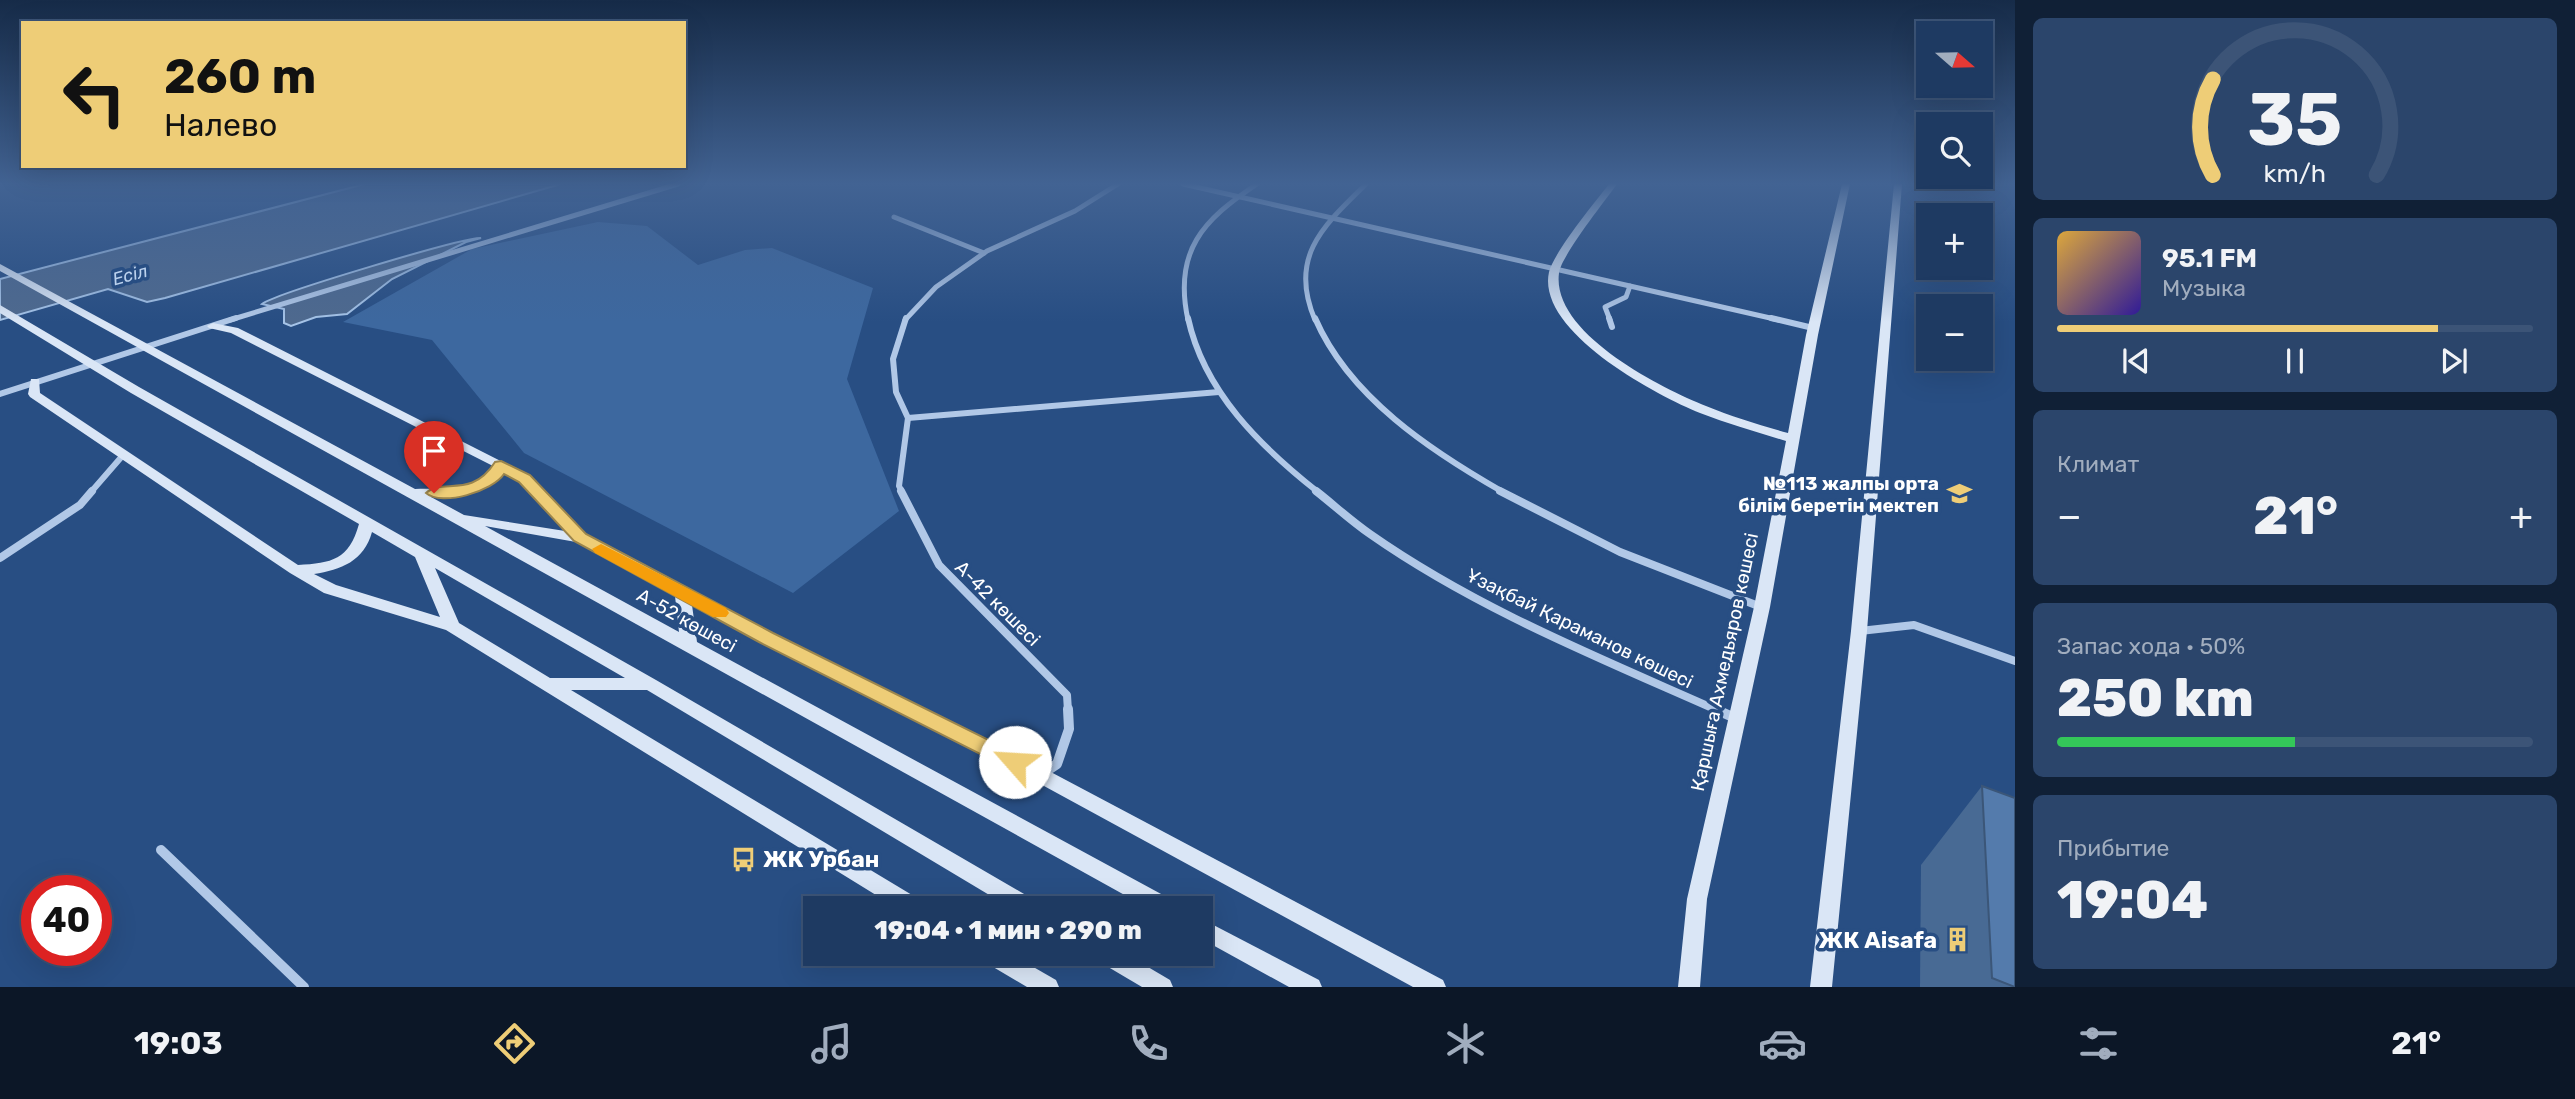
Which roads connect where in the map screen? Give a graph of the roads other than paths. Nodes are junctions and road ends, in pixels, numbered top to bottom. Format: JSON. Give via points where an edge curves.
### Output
{"nodes":[{"id":1,"x":527,"y":230,"type":"edge"},
{"id":2,"x":927,"y":230,"type":"edge"},
{"id":3,"x":1030,"y":230,"type":"edge"},
{"id":4,"x":1203,"y":230,"type":"edge"},
{"id":5,"x":1323,"y":230,"type":"edge"},
{"id":6,"x":1385,"y":230,"type":"edge"},
{"id":7,"x":1582,"y":230,"type":"edge"},
{"id":8,"x":1835,"y":230,"type":"edge"},
{"id":9,"x":1894,"y":230,"type":"edge"},
{"id":10,"x":984,"y":253,"type":"junction"},
{"id":11,"x":0,"y":267,"type":"edge"},
{"id":12,"x":1555,"y":269,"type":"junction"},
{"id":13,"x":1630,"y":286,"type":"junction"},
{"id":14,"x":0,"y":308,"type":"edge"},
{"id":15,"x":213,"y":326,"type":"junction"},
{"id":16,"x":1612,"y":327,"type":"dead end"},
{"id":17,"x":1813,"y":328,"type":"junction"},
{"id":18,"x":35,"y":382,"type":"junction"},
{"id":19,"x":1219,"y":391,"type":"junction"},
{"id":20,"x":0,"y":394,"type":"edge"},
{"id":21,"x":908,"y":418,"type":"junction"},
{"id":22,"x":1791,"y":438,"type":"junction"},
{"id":23,"x":124,"y":454,"type":"junction"},
{"id":24,"x":501,"y":466,"type":"junction"},
{"id":25,"x":411,"y":493,"type":"junction"},
{"id":26,"x":456,"y":518,"type":"junction"},
{"id":27,"x":367,"y":523,"type":"junction"},
{"id":28,"x":580,"y":538,"type":"junction"},
{"id":29,"x":422,"y":552,"type":"junction"},
{"id":30,"x":0,"y":558,"type":"edge"},
{"id":31,"x":295,"y":570,"type":"junction"},
{"id":32,"x":683,"y":593,"type":"junction"},
{"id":33,"x":1762,"y":607,"type":"junction"},
{"id":34,"x":452,"y":626,"type":"junction"},
{"id":35,"x":1859,"y":631,"type":"junction"},
{"id":36,"x":689,"y":647,"type":"junction"},
{"id":37,"x":2015,"y":661,"type":"edge"},
{"id":38,"x":545,"y":684,"type":"junction"},
{"id":39,"x":650,"y":684,"type":"junction"},
{"id":40,"x":1737,"y":719,"type":"junction"},
{"id":41,"x":1040,"y":775,"type":"junction"},
{"id":42,"x":161,"y":850,"type":"dead end"},
{"id":43,"x":895,"y":896,"type":"edge"},
{"id":44,"x":1009,"y":896,"type":"edge"},
{"id":45,"x":1145,"y":896,"type":"edge"},
{"id":46,"x":1213,"y":934,"type":"edge"},
{"id":47,"x":1012,"y":966,"type":"edge"},
{"id":48,"x":1127,"y":966,"type":"edge"},
{"id":49,"x":1046,"y":986,"type":"edge"},
{"id":50,"x":304,"y":987,"type":"edge"},
{"id":51,"x":1163,"y":987,"type":"edge"},
{"id":52,"x":1311,"y":987,"type":"edge"},
{"id":53,"x":1435,"y":987,"type":"edge"},
{"id":54,"x":1689,"y":987,"type":"edge"},
{"id":55,"x":1821,"y":987,"type":"edge"}],
"edges":[{"from":1,"to":15,"type":"street"},
{"from":2,"to":10,"type":"street"},
{"from":3,"to":10,"type":"street","name":"А-42 көшесі"},
{"from":4,"to":19,"type":"street","name":"Ұзақбай Қараманов көшесі","via":[[1184,271],[1184,312],[1202,363]]},
{"from":5,"to":33,"type":"street","via":[[1313,243],[1303,276],[1309,306],[1325,342],[1350,377],[1386,410],[1435,451],[1563,526],[1669,574]]},
{"from":6,"to":12,"type":"street"},
{"from":7,"to":12,"type":"street"},
{"from":8,"to":17,"type":"street","name":"Қаршыға Ахмедьяров көшесі"},
{"from":9,"to":35,"type":"street"},
{"from":10,"to":21,"type":"street","name":"А-42 көшесі","via":[[936,287],[904,322],[893,359],[895,392]]},
{"from":11,"to":25,"type":"street","name":"А-52 көшесі"},
{"from":12,"to":13,"type":"street"},
{"from":12,"to":22,"type":"street","via":[[1552,287],[1571,324],[1621,365],[1703,410]]},
{"from":13,"to":16,"type":"street","via":[[1626,297],[1605,307]]},
{"from":13,"to":17,"type":"street"},
{"from":14,"to":27,"type":"street"},
{"from":15,"to":18,"type":"street"},
{"from":15,"to":24,"type":"street","via":[[234,330]]},
{"from":17,"to":22,"type":"street","name":"Қаршыға Ахмедьяров көшесі"},
{"from":18,"to":20,"type":"street"},
{"from":18,"to":23,"type":"street","via":[[34,394]]},
{"from":19,"to":21,"type":"street"},
{"from":19,"to":40,"type":"street","name":"Ұзақбай Қараманов көшесі","via":[[1287,469],[1376,538],[1561,640]]},
{"from":21,"to":41,"type":"street","name":"А-42 көшесі","via":[[900,486],[939,565],[1067,695],[1069,729],[1057,764]]},
{"from":22,"to":33,"type":"street","name":"Қаршыға Ахмедьяров көшесі"},
{"from":23,"to":30,"type":"street","via":[[80,505]]},
{"from":23,"to":31,"type":"street"},
{"from":24,"to":25,"type":"street","via":[[480,486],[457,492]]},
{"from":24,"to":28,"type":"street","via":[[525,478]]},
{"from":25,"to":26,"type":"street","name":"А-52 көшесі"},
{"from":26,"to":28,"type":"street"},
{"from":26,"to":36,"type":"street","name":"А-52 көшесі"},
{"from":27,"to":29,"type":"street"},
{"from":27,"to":31,"type":"street","via":[[363,543],[352,556],[328,568]]},
{"from":28,"to":32,"type":"street"},
{"from":29,"to":34,"type":"street"},
{"from":29,"to":39,"type":"street"},
{"from":31,"to":34,"type":"street","via":[[330,589]]},
{"from":32,"to":36,"type":"street"},
{"from":32,"to":41,"type":"street"},
{"from":33,"to":40,"type":"street","name":"Қаршыға Ахмедьяров көшесі"},
{"from":34,"to":38,"type":"street"},
{"from":35,"to":37,"type":"street","via":[[1914,625]]},
{"from":35,"to":55,"type":"street"},
{"from":36,"to":45,"type":"street","name":"А-52 көшесі"},
{"from":38,"to":39,"type":"street"},
{"from":38,"to":43,"type":"street"},
{"from":39,"to":44,"type":"street"},
{"from":40,"to":54,"type":"street","name":"Қаршыға Ахмедьяров көшесі","via":[[1697,899]]},
{"from":41,"to":53,"type":"street"},
{"from":42,"to":50,"type":"street"},
{"from":46,"to":52,"type":"street"},
{"from":47,"to":49,"type":"street"},
{"from":48,"to":51,"type":"street"}]}
